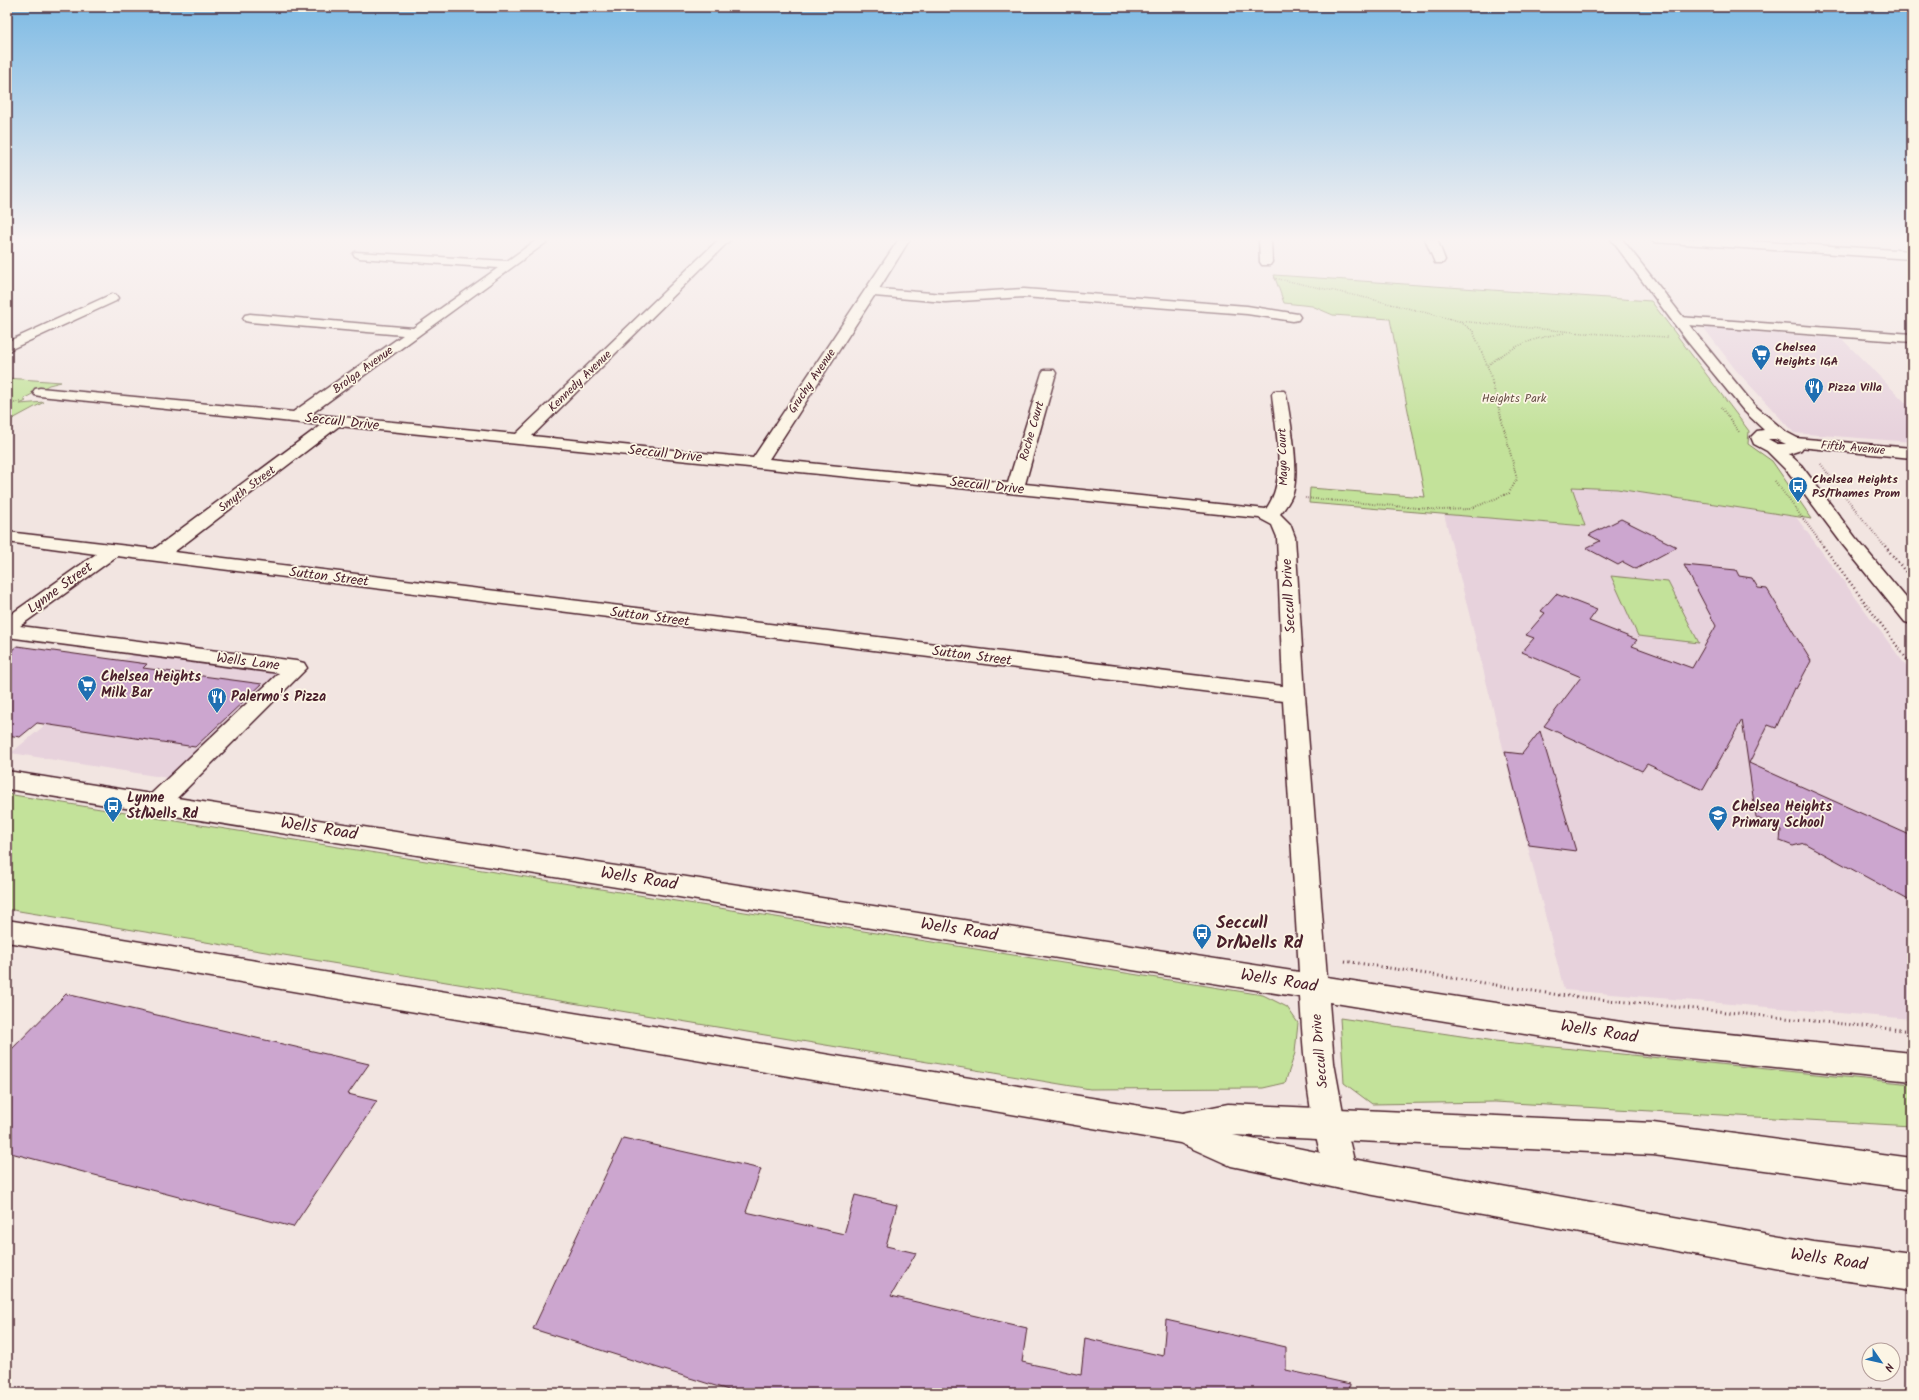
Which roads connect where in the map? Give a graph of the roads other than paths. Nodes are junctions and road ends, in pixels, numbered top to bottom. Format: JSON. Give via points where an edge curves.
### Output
{"nodes":[{"id":1,"x":98,"y":304,"type":"edge"},
{"id":2,"x":454,"y":304,"type":"edge"},
{"id":3,"x":659,"y":304,"type":"edge"},
{"id":4,"x":863,"y":304,"type":"edge"},
{"id":5,"x":1168,"y":304,"type":"edge"},
{"id":6,"x":1666,"y":304,"type":"edge"},
{"id":7,"x":1293,"y":317,"type":"dead end"},
{"id":8,"x":250,"y":318,"type":"dead end"},
{"id":9,"x":1679,"y":321,"type":"junction"},
{"id":10,"x":415,"y":332,"type":"junction"},
{"id":11,"x":1912,"y":338,"type":"edge"},
{"id":12,"x":7,"y":347,"type":"edge"},
{"id":13,"x":1048,"y":373,"type":"dead end"},
{"id":14,"x":40,"y":392,"type":"dead end"},
{"id":15,"x":1280,"y":394,"type":"dead end"},
{"id":16,"x":1749,"y":408,"type":"junction"},
{"id":17,"x":298,"y":417,"type":"junction"},
{"id":18,"x":336,"y":421,"type":"junction"},
{"id":19,"x":520,"y":439,"type":"junction"},
{"id":20,"x":1785,"y":444,"type":"junction"},
{"id":21,"x":1912,"y":453,"type":"edge"},
{"id":22,"x":758,"y":463,"type":"junction"},
{"id":23,"x":1015,"y":489,"type":"junction"},
{"id":24,"x":1275,"y":509,"type":"junction"},
{"id":25,"x":7,"y":537,"type":"edge"},
{"id":26,"x":112,"y":550,"type":"junction"},
{"id":27,"x":157,"y":556,"type":"junction"},
{"id":28,"x":1912,"y":618,"type":"edge"},
{"id":29,"x":7,"y":626,"type":"edge"},
{"id":30,"x":7,"y":631,"type":"edge"},
{"id":31,"x":1294,"y":695,"type":"junction"},
{"id":32,"x":7,"y":780,"type":"edge"},
{"id":33,"x":157,"y":803,"type":"junction"},
{"id":34,"x":7,"y":931,"type":"edge"},
{"id":35,"x":1315,"y":987,"type":"junction"},
{"id":36,"x":1912,"y":1067,"type":"edge"},
{"id":37,"x":1329,"y":1123,"type":"junction"},
{"id":38,"x":1183,"y":1128,"type":"junction"},
{"id":39,"x":1341,"y":1173,"type":"junction"},
{"id":40,"x":1912,"y":1174,"type":"edge"},
{"id":41,"x":1912,"y":1272,"type":"edge"}],
"edges":[{"from":1,"to":12,"type":"street"},
{"from":2,"to":10,"type":"street","name":"Brolga Avenue"},
{"from":3,"to":19,"type":"street","name":"Kennedy Avenue"},
{"from":4,"to":22,"type":"street","name":"Gruchy Avenue"},
{"from":5,"to":7,"type":"street","via":[[1247,310]]},
{"from":6,"to":9,"type":"street"},
{"from":8,"to":10,"type":"street"},
{"from":9,"to":11,"type":"street"},
{"from":9,"to":16,"type":"street"},
{"from":10,"to":17,"type":"street","name":"Brolga Avenue"},
{"from":13,"to":23,"type":"street","name":"Roche Court"},
{"from":14,"to":17,"type":"street","name":"Seccull Drive"},
{"from":15,"to":24,"type":"street","name":"Mayo Court","via":[[1285,490]]},
{"from":16,"to":20,"type":"street"},
{"from":16,"to":20,"type":"street","via":[[1763,434],[1758,439],[1763,444]]},
{"from":17,"to":18,"type":"street","name":"Seccull Drive"},
{"from":18,"to":19,"type":"street","name":"Seccull Drive"},
{"from":18,"to":27,"type":"street","name":"Smyth Street"},
{"from":19,"to":22,"type":"street","name":"Seccull Drive"},
{"from":20,"to":21,"type":"street","name":"Fifth Avenue"},
{"from":20,"to":28,"type":"street","via":[[1795,469]]},
{"from":22,"to":23,"type":"street","name":"Seccull Drive"},
{"from":23,"to":24,"type":"street","name":"Seccull Drive","via":[[1261,513]]},
{"from":24,"to":31,"type":"street","name":"Seccull Drive","via":[[1286,537]]},
{"from":25,"to":26,"type":"street","name":"Sutton Street"},
{"from":26,"to":27,"type":"street","name":"Sutton Street"},
{"from":26,"to":29,"type":"street","name":"Lynne Street"},
{"from":27,"to":31,"type":"street","name":"Sutton Street"},
{"from":30,"to":33,"type":"street","name":"Wells Lane","via":[[296,668]]},
{"from":31,"to":35,"type":"street","name":"Seccull Drive"},
{"from":32,"to":33,"type":"street","name":"Wells Road"},
{"from":33,"to":35,"type":"street","name":"Wells Road"},
{"from":34,"to":38,"type":"street","name":"Wells Road"},
{"from":35,"to":36,"type":"street","name":"Wells Road","via":[[1641,1039]]},
{"from":35,"to":37,"type":"street","name":"Seccull Drive","via":[[1319,1063]]},
{"from":37,"to":38,"type":"street","name":"Wells Road","via":[[1228,1119]]},
{"from":37,"to":39,"type":"street","name":"Seccull Drive"},
{"from":37,"to":40,"type":"street","name":"Wells Road","via":[[1654,1139]]},
{"from":38,"to":39,"type":"street","name":"Wells Road","via":[[1231,1150]]},
{"from":39,"to":41,"type":"street","name":"Wells Road","via":[[1813,1259]]}]}
